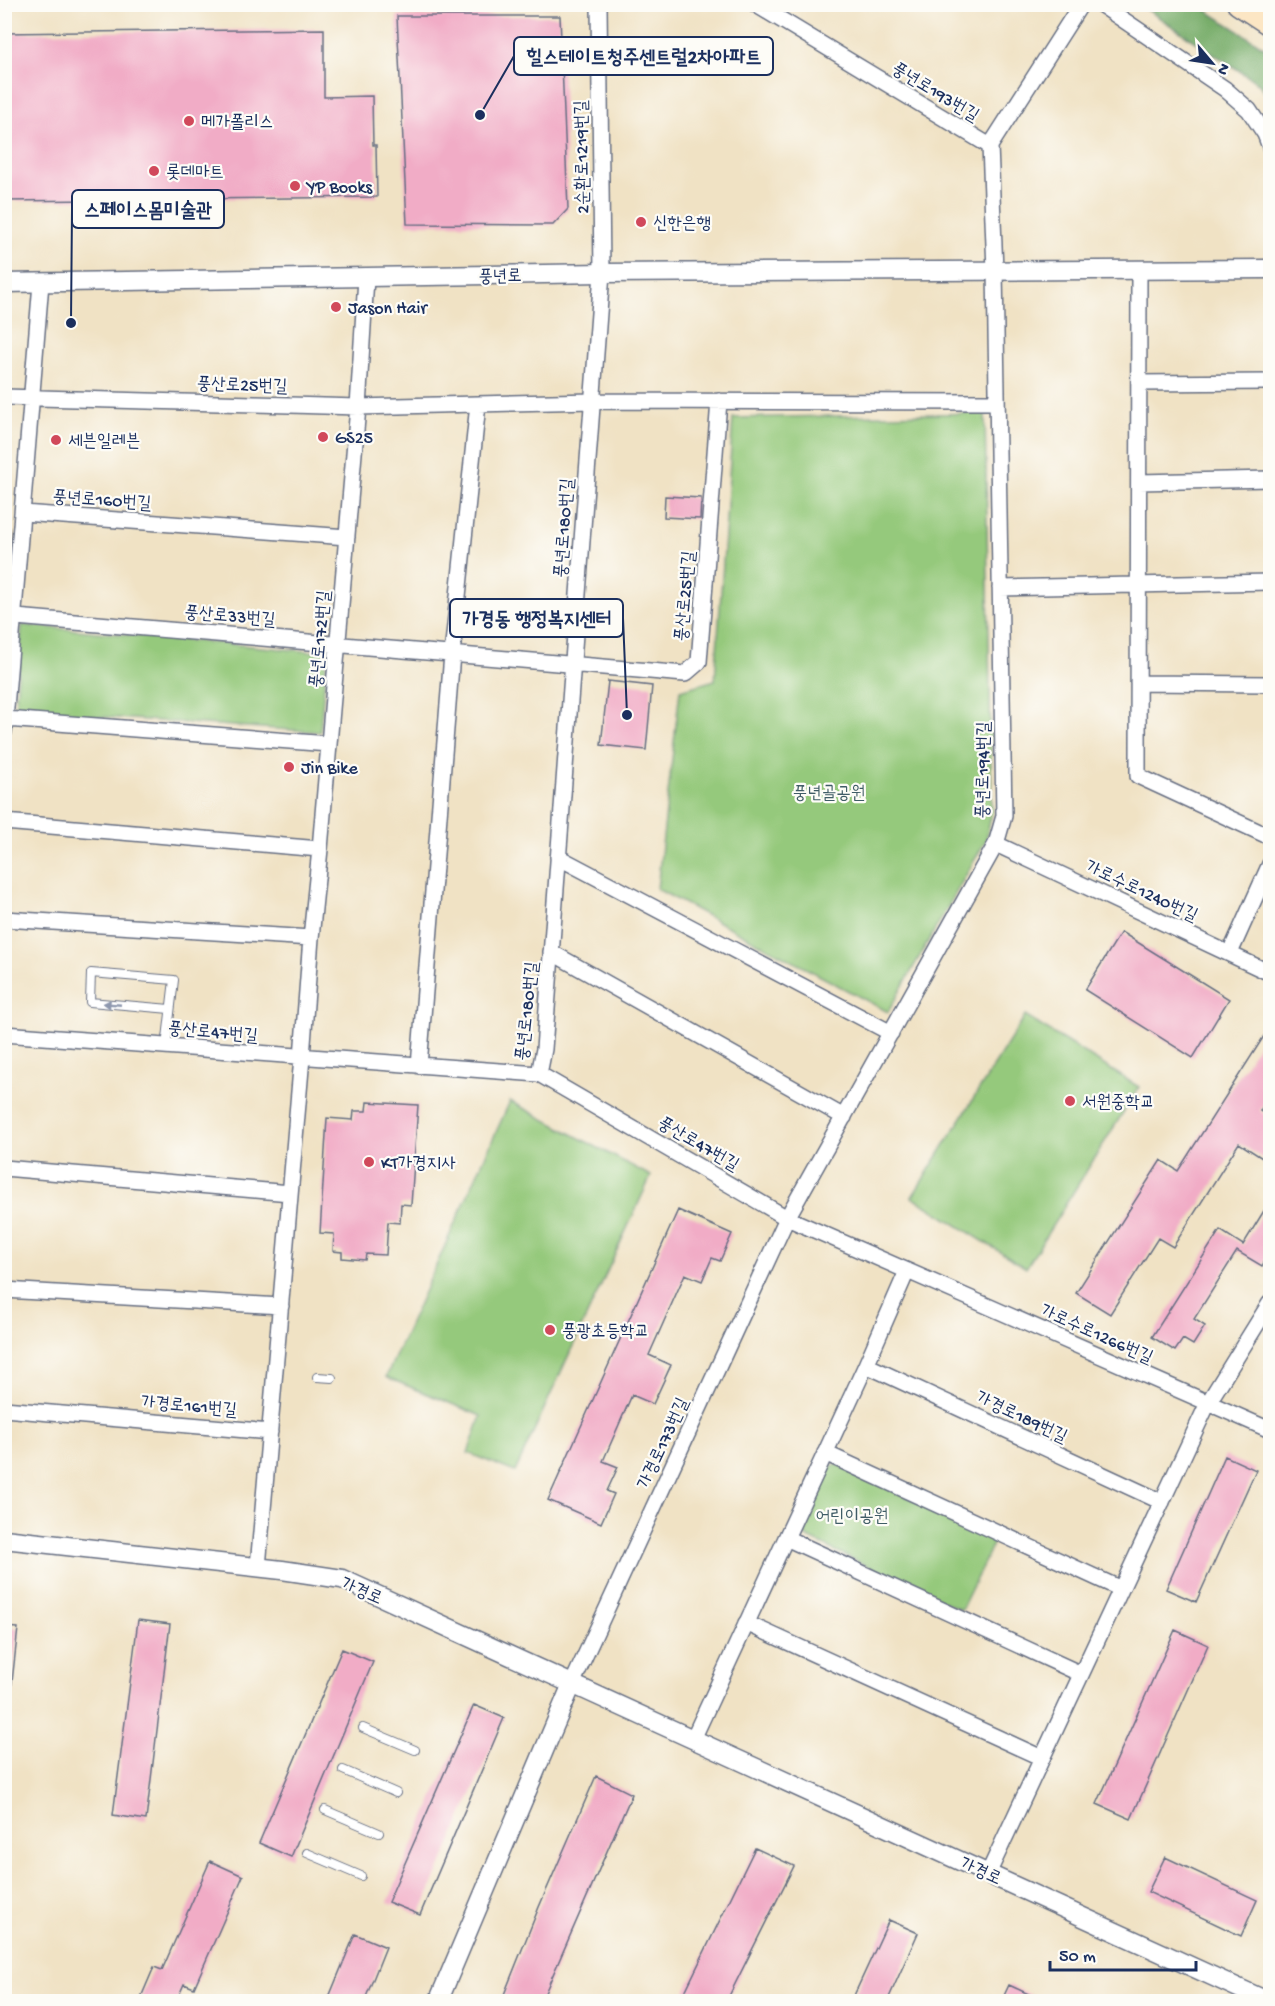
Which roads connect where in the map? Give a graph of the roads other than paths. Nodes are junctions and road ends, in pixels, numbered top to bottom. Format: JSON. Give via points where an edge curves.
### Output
{"nodes":[{"id":1,"x":599,"y":4,"type":"edge"},
{"id":2,"x":755,"y":4,"type":"edge"},
{"id":3,"x":1081,"y":4,"type":"edge"},
{"id":4,"x":1100,"y":4,"type":"edge"},
{"id":5,"x":1238,"y":4,"type":"edge"},
{"id":6,"x":1270,"y":25,"type":"edge"},
{"id":7,"x":990,"y":146,"type":"junction"},
{"id":8,"x":1270,"y":147,"type":"edge"},
{"id":9,"x":1270,"y":269,"type":"edge"},
{"id":10,"x":995,"y":270,"type":"junction"},
{"id":11,"x":1139,"y":270,"type":"junction"},
{"id":12,"x":602,"y":273,"type":"junction"},
{"id":13,"x":366,"y":278,"type":"junction"},
{"id":14,"x":41,"y":282,"type":"junction"},
{"id":15,"x":4,"y":283,"type":"edge"},
{"id":16,"x":1270,"y":382,"type":"edge"},
{"id":17,"x":1139,"y":383,"type":"junction"},
{"id":18,"x":4,"y":397,"type":"edge"},
{"id":19,"x":30,"y":397,"type":"junction"},
{"id":20,"x":592,"y":401,"type":"junction"},
{"id":21,"x":719,"y":401,"type":"junction"},
{"id":22,"x":998,"y":402,"type":"junction"},
{"id":23,"x":478,"y":404,"type":"junction"},
{"id":24,"x":358,"y":407,"type":"junction"},
{"id":25,"x":1270,"y":479,"type":"edge"},
{"id":26,"x":1139,"y":482,"type":"junction"},
{"id":27,"x":23,"y":513,"type":"junction"},
{"id":28,"x":347,"y":537,"type":"junction"},
{"id":29,"x":1270,"y":582,"type":"edge"},
{"id":30,"x":1138,"y":584,"type":"junction"},
{"id":31,"x":1000,"y":588,"type":"junction"},
{"id":32,"x":10,"y":616,"type":"edge"},
{"id":33,"x":338,"y":644,"type":"junction"},
{"id":34,"x":452,"y":654,"type":"junction"},
{"id":35,"x":572,"y":665,"type":"junction"},
{"id":36,"x":1138,"y":683,"type":"junction"},
{"id":37,"x":1270,"y":684,"type":"edge"},
{"id":38,"x":5,"y":726,"type":"edge"},
{"id":39,"x":329,"y":744,"type":"junction"},
{"id":40,"x":4,"y":822,"type":"edge"},
{"id":41,"x":1270,"y":837,"type":"edge"},
{"id":42,"x":996,"y":844,"type":"junction"},
{"id":43,"x":320,"y":849,"type":"junction"},
{"id":44,"x":558,"y":857,"type":"junction"},
{"id":45,"x":1270,"y":864,"type":"edge"},
{"id":46,"x":4,"y":919,"type":"edge"},
{"id":47,"x":311,"y":938,"type":"junction"},
{"id":48,"x":551,"y":952,"type":"junction"},
{"id":49,"x":1230,"y":953,"type":"junction"},
{"id":50,"x":1270,"y":973,"type":"edge"},
{"id":51,"x":170,"y":1009,"type":"junction"},
{"id":52,"x":891,"y":1033,"type":"junction"},
{"id":53,"x":4,"y":1034,"type":"edge"},
{"id":54,"x":166,"y":1047,"type":"junction"},
{"id":55,"x":302,"y":1057,"type":"junction"},
{"id":56,"x":419,"y":1066,"type":"junction"},
{"id":57,"x":538,"y":1074,"type":"junction"},
{"id":58,"x":844,"y":1117,"type":"junction"},
{"id":59,"x":4,"y":1168,"type":"edge"},
{"id":60,"x":290,"y":1193,"type":"junction"},
{"id":61,"x":787,"y":1218,"type":"junction"},
{"id":62,"x":907,"y":1271,"type":"junction"},
{"id":63,"x":4,"y":1290,"type":"edge"},
{"id":64,"x":1270,"y":1303,"type":"edge"},
{"id":65,"x":281,"y":1306,"type":"junction"},
{"id":66,"x":866,"y":1365,"type":"junction"},
{"id":67,"x":317,"y":1377,"type":"dead end"},
{"id":68,"x":332,"y":1378,"type":"dead end"},
{"id":69,"x":1208,"y":1403,"type":"junction"},
{"id":70,"x":4,"y":1409,"type":"edge"},
{"id":71,"x":1270,"y":1430,"type":"edge"},
{"id":72,"x":270,"y":1432,"type":"junction"},
{"id":73,"x":825,"y":1453,"type":"junction"},
{"id":74,"x":1162,"y":1502,"type":"junction"},
{"id":75,"x":786,"y":1538,"type":"junction"},
{"id":76,"x":4,"y":1539,"type":"edge"},
{"id":77,"x":258,"y":1567,"type":"junction"},
{"id":78,"x":1121,"y":1589,"type":"junction"},
{"id":79,"x":746,"y":1623,"type":"junction"},
{"id":80,"x":1081,"y":1674,"type":"junction"},
{"id":81,"x":572,"y":1684,"type":"junction"},
{"id":82,"x":363,"y":1728,"type":"dead end"},
{"id":83,"x":693,"y":1739,"type":"junction"},
{"id":84,"x":415,"y":1750,"type":"dead end"},
{"id":85,"x":1042,"y":1758,"type":"junction"},
{"id":86,"x":344,"y":1770,"type":"dead end"},
{"id":87,"x":396,"y":1793,"type":"dead end"},
{"id":88,"x":325,"y":1810,"type":"dead end"},
{"id":89,"x":379,"y":1833,"type":"dead end"},
{"id":90,"x":307,"y":1853,"type":"dead end"},
{"id":91,"x":988,"y":1874,"type":"junction"},
{"id":92,"x":361,"y":1876,"type":"dead end"},
{"id":93,"x":438,"y":2001,"type":"edge"},
{"id":94,"x":1269,"y":2001,"type":"edge"}],
"edges":[{"from":1,"to":12,"type":"street","name":"2순환로1219번길"},
{"from":2,"to":7,"type":"street","name":"풍년로193번길"},
{"from":3,"to":7,"type":"street"},
{"from":4,"to":8,"type":"street","via":[[1226,89],[1249,110]]},
{"from":5,"to":6,"type":"main road"},
{"from":7,"to":10,"type":"street"},
{"from":9,"to":11,"type":"street","name":"풍년로"},
{"from":10,"to":11,"type":"street","name":"풍년로"},
{"from":10,"to":12,"type":"street","name":"풍년로"},
{"from":10,"to":22,"type":"street","name":"풍년로194번길"},
{"from":11,"to":17,"type":"street"},
{"from":12,"to":13,"type":"street","name":"풍년로"},
{"from":12,"to":20,"type":"street","name":"풍년로180번길"},
{"from":13,"to":14,"type":"street","name":"풍년로"},
{"from":13,"to":24,"type":"street","name":"풍년로172번길"},
{"from":14,"to":15,"type":"street","name":"풍년로"},
{"from":14,"to":19,"type":"street"},
{"from":16,"to":17,"type":"street"},
{"from":17,"to":26,"type":"street"},
{"from":18,"to":19,"type":"street","name":"풍산로25번길"},
{"from":19,"to":24,"type":"street","name":"풍산로25번길"},
{"from":19,"to":27,"type":"street"},
{"from":20,"to":21,"type":"street","name":"풍산로25번길"},
{"from":20,"to":23,"type":"street","name":"풍산로25번길"},
{"from":20,"to":35,"type":"street","name":"풍년로180번길"},
{"from":21,"to":22,"type":"street","name":"풍산로25번길"},
{"from":21,"to":35,"type":"street","name":"풍산로25번길","via":[[699,662],[685,674]]},
{"from":22,"to":31,"type":"street","name":"풍년로194번길"},
{"from":23,"to":24,"type":"street","name":"풍산로25번길"},
{"from":23,"to":34,"type":"street"},
{"from":24,"to":28,"type":"street","name":"풍년로172번길"},
{"from":25,"to":26,"type":"street"},
{"from":26,"to":30,"type":"street"},
{"from":27,"to":28,"type":"street","name":"풍년로160번길"},
{"from":27,"to":32,"type":"street"},
{"from":28,"to":33,"type":"street","name":"풍년로172번길"},
{"from":29,"to":30,"type":"street"},
{"from":30,"to":31,"type":"street"},
{"from":30,"to":36,"type":"street"},
{"from":31,"to":42,"type":"street","name":"풍년로194번길","via":[[1004,816]]},
{"from":32,"to":33,"type":"street","name":"풍산로33번길"},
{"from":32,"to":38,"type":"street"},
{"from":33,"to":34,"type":"street","name":"풍산로33번길"},
{"from":33,"to":39,"type":"street","name":"풍년로172번길"},
{"from":34,"to":35,"type":"street","name":"풍산로33번길"},
{"from":34,"to":56,"type":"street"},
{"from":35,"to":44,"type":"street","name":"풍년로180번길"},
{"from":36,"to":37,"type":"street"},
{"from":36,"to":41,"type":"street","via":[[1138,776]]},
{"from":38,"to":39,"type":"street","via":[[160,731]]},
{"from":39,"to":43,"type":"street","name":"풍년로172번길"},
{"from":40,"to":43,"type":"street"},
{"from":42,"to":49,"type":"street","name":"가로수로1240번길"},
{"from":42,"to":52,"type":"street","name":"풍년로194번길"},
{"from":43,"to":47,"type":"street","name":"풍년로172번길"},
{"from":44,"to":48,"type":"street","name":"풍년로180번길"},
{"from":44,"to":52,"type":"street"},
{"from":45,"to":49,"type":"street"},
{"from":46,"to":47,"type":"street"},
{"from":47,"to":55,"type":"street","name":"풍년로172번길"},
{"from":48,"to":57,"type":"street","name":"풍년로180번길","via":[[544,1049]]},
{"from":48,"to":58,"type":"street","name":"풍년로180번길"},
{"from":49,"to":50,"type":"street","name":"가로수로1240번길"},
{"from":51,"to":51,"type":"lane","one_way":true,"via":[[90,1002],[91,973],[174,980]]},
{"from":51,"to":54,"type":"lane"},
{"from":52,"to":58,"type":"street","name":"풍년로194번길"},
{"from":53,"to":54,"type":"street","name":"풍산로47번길"},
{"from":54,"to":55,"type":"street","name":"풍산로47번길"},
{"from":55,"to":56,"type":"street","name":"풍산로47번길"},
{"from":55,"to":60,"type":"street"},
{"from":56,"to":57,"type":"street","name":"풍산로47번길"},
{"from":57,"to":61,"type":"street","name":"풍산로47번길"},
{"from":58,"to":61,"type":"street","name":"풍년로194번길"},
{"from":59,"to":60,"type":"street"},
{"from":60,"to":65,"type":"street"},
{"from":61,"to":62,"type":"street","name":"가로수로1266번길"},
{"from":61,"to":81,"type":"street","name":"가경로173번길"},
{"from":62,"to":66,"type":"street"},
{"from":62,"to":69,"type":"street","name":"가로수로1266번길"},
{"from":63,"to":65,"type":"street"},
{"from":64,"to":69,"type":"street"},
{"from":65,"to":72,"type":"street"},
{"from":66,"to":73,"type":"street"},
{"from":66,"to":74,"type":"street","name":"가경로189번길"},
{"from":67,"to":68,"type":"lane"},
{"from":69,"to":71,"type":"street","name":"가로수로1266번길"},
{"from":69,"to":74,"type":"street"},
{"from":70,"to":72,"type":"street","name":"가경로161번길"},
{"from":72,"to":77,"type":"street"},
{"from":73,"to":75,"type":"street"},
{"from":73,"to":78,"type":"street"},
{"from":74,"to":78,"type":"street"},
{"from":75,"to":79,"type":"street"},
{"from":75,"to":80,"type":"street"},
{"from":76,"to":77,"type":"street","name":"가경로"},
{"from":77,"to":81,"type":"street","name":"가경로","via":[[342,1579]]},
{"from":78,"to":80,"type":"street"},
{"from":79,"to":83,"type":"street"},
{"from":79,"to":85,"type":"street"},
{"from":80,"to":85,"type":"street"},
{"from":81,"to":83,"type":"street","name":"가경로"},
{"from":81,"to":93,"type":"street"},
{"from":82,"to":84,"type":"lane"},
{"from":83,"to":91,"type":"street","name":"가경로"},
{"from":85,"to":91,"type":"street"},
{"from":86,"to":87,"type":"lane"},
{"from":88,"to":89,"type":"lane"},
{"from":90,"to":92,"type":"lane"},
{"from":91,"to":94,"type":"street","name":"가경로"}]}
